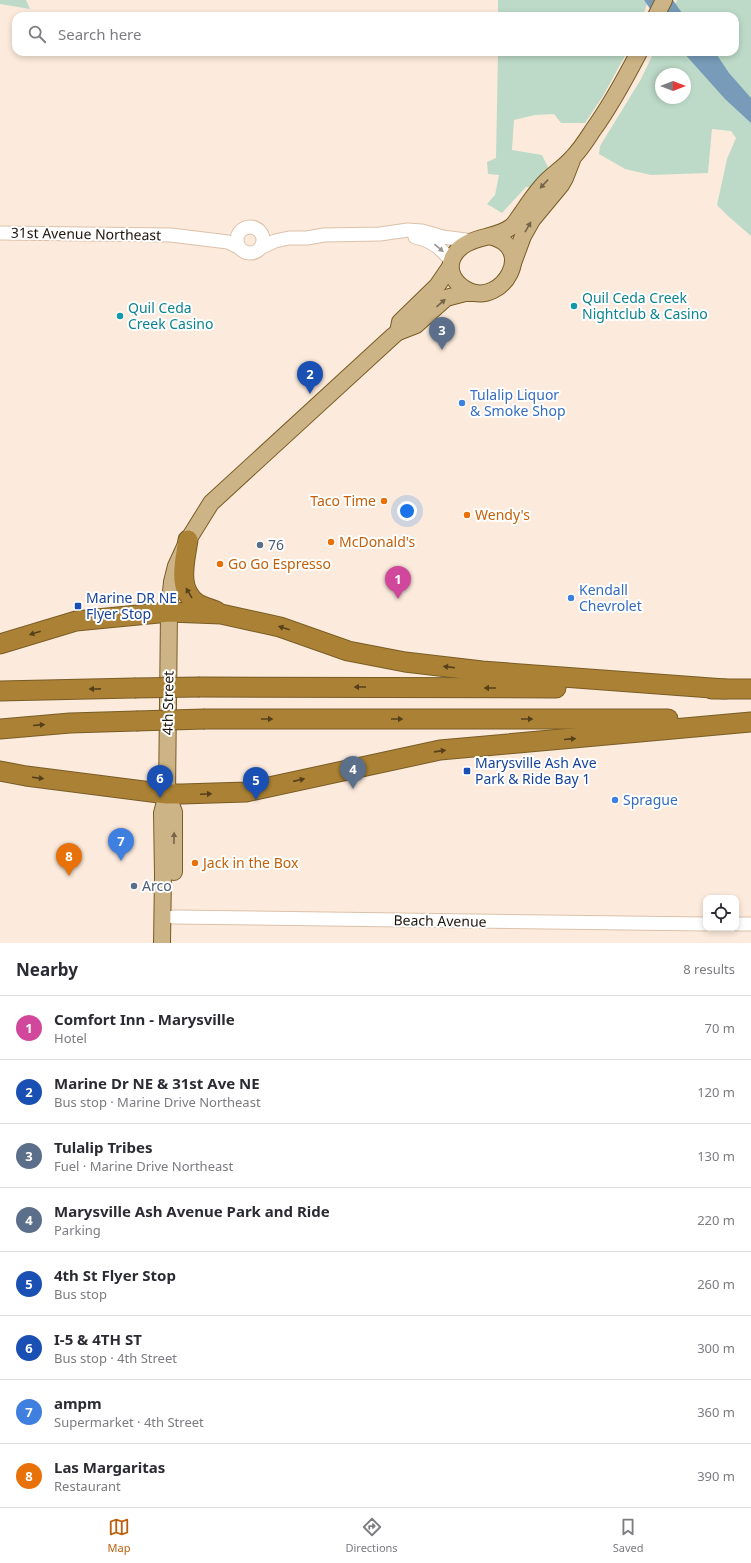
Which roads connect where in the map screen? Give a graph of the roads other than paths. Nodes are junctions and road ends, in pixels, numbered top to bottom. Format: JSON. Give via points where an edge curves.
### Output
{"nodes":[{"id":1,"x":664,"y":0,"type":"edge"},
{"id":2,"x":658,"y":12,"type":"edge"},
{"id":3,"x":637,"y":56,"type":"edge"},
{"id":4,"x":573,"y":158,"type":"junction"},
{"id":5,"x":241,"y":230,"type":"junction"},
{"id":6,"x":261,"y":232,"type":"junction"},
{"id":7,"x":396,"y":232,"type":"junction"},
{"id":8,"x":0,"y":233,"type":"edge"},
{"id":9,"x":171,"y":235,"type":"junction"},
{"id":10,"x":324,"y":235,"type":"junction"},
{"id":11,"x":489,"y":236,"type":"junction"},
{"id":12,"x":473,"y":241,"type":"junction"},
{"id":13,"x":238,"y":247,"type":"junction"},
{"id":14,"x":260,"y":248,"type":"junction"},
{"id":15,"x":513,"y":263,"type":"junction"},
{"id":16,"x":451,"y":265,"type":"junction"},
{"id":17,"x":474,"y":293,"type":"junction"},
{"id":18,"x":398,"y":332,"type":"junction"},
{"id":19,"x":188,"y":540,"type":"junction"},
{"id":20,"x":169,"y":612,"type":"junction"},
{"id":21,"x":221,"y":614,"type":"junction"},
{"id":22,"x":0,"y":644,"type":"edge"},
{"id":23,"x":725,"y":689,"type":"junction"},
{"id":24,"x":751,"y":689,"type":"edge"},
{"id":25,"x":0,"y":691,"type":"edge"},
{"id":26,"x":751,"y":718,"type":"edge"},
{"id":27,"x":751,"y":722,"type":"edge"},
{"id":28,"x":0,"y":729,"type":"edge"},
{"id":29,"x":0,"y":771,"type":"edge"},
{"id":30,"x":167,"y":794,"type":"junction"},
{"id":31,"x":173,"y":917,"type":"junction"},
{"id":32,"x":703,"y":924,"type":"edge"},
{"id":33,"x":739,"y":924,"type":"edge"},
{"id":34,"x":751,"y":924,"type":"edge"},
{"id":35,"x":162,"y":943,"type":"edge"},
{"id":36,"x":173,"y":943,"type":"edge"}],
"edges":[{"from":1,"to":2,"type":"main road"},
{"from":3,"to":4,"type":"main road","via":[[607,110]]},
{"from":4,"to":11,"type":"main road","one_way":true,"via":[[542,186],[512,227]]},
{"from":15,"to":4,"type":"main road","one_way":true,"via":[[526,230],[561,186]]},
{"from":5,"to":6,"type":"street","via":[[249,226]]},
{"from":5,"to":9,"type":"street","name":"31st Avenue Northeast","via":[[228,233],[192,232]]},
{"from":5,"to":13,"type":"street","via":[[236,238]]},
{"from":6,"to":10,"type":"street","via":[[298,230]]},
{"from":6,"to":14,"type":"street","via":[[263,240]]},
{"from":7,"to":10,"type":"street"},
{"from":7,"to":12,"type":"street","via":[[422,231]]},
{"from":7,"to":16,"type":"street","one_way":true,"via":[[430,241],[447,255]]},
{"from":8,"to":9,"type":"street","name":"31st Avenue Northeast"},
{"from":9,"to":13,"type":"street","name":"31st Avenue Northeast","via":[[228,242]]},
{"from":10,"to":14,"type":"street","via":[[283,239]]},
{"from":11,"to":12,"type":"main road"},
{"from":11,"to":15,"type":"main road","via":[[498,238],[507,245]]},
{"from":12,"to":16,"type":"main road","via":[[453,256]]},
{"from":13,"to":14,"type":"street","via":[[249,254]]},
{"from":15,"to":17,"type":"main road","via":[[509,276],[499,287],[489,292]]},
{"from":16,"to":17,"type":"main road","via":[[451,274],[456,281]]},
{"from":16,"to":18,"type":"main road","via":[[437,286],[400,322]]},
{"from":18,"to":17,"type":"main road","one_way":true,"via":[[416,325],[446,298]]},
{"from":18,"to":19,"type":"main road","name":"4th Street","via":[[214,500]]},
{"from":19,"to":20,"type":"main road","name":"4th Street","via":[[176,566]]},
{"from":21,"to":19,"type":"highway","one_way":true,"via":[[198,604],[189,595],[183,579]]},
{"from":20,"to":21,"type":"highway"},
{"from":20,"to":22,"type":"highway","one_way":true,"via":[[76,621]]},
{"from":20,"to":30,"type":"main road","name":"4th Street"},
{"from":23,"to":21,"type":"highway","one_way":true,"via":[[482,671],[405,662],[348,651],[280,627]]},
{"from":23,"to":24,"type":"highway"},
{"from":23,"to":25,"type":"highway","one_way":true,"bridge":true,"via":[[200,687]]},
{"from":28,"to":26,"type":"highway","one_way":true,"bridge":true,"via":[[70,723],[205,719]]},
{"from":30,"to":27,"type":"highway","one_way":true,"via":[[254,790],[440,750]]},
{"from":29,"to":30,"type":"highway","one_way":true},
{"from":31,"to":30,"type":"main road","name":"4th Street","one_way":true,"via":[[174,812]]},
{"from":30,"to":35,"type":"main road","name":"4th Street","via":[[162,813]]},
{"from":31,"to":32,"type":"street","name":"Beach Avenue"},
{"from":31,"to":36,"type":"main road","name":"4th Street"},
{"from":33,"to":34,"type":"street"}]}
